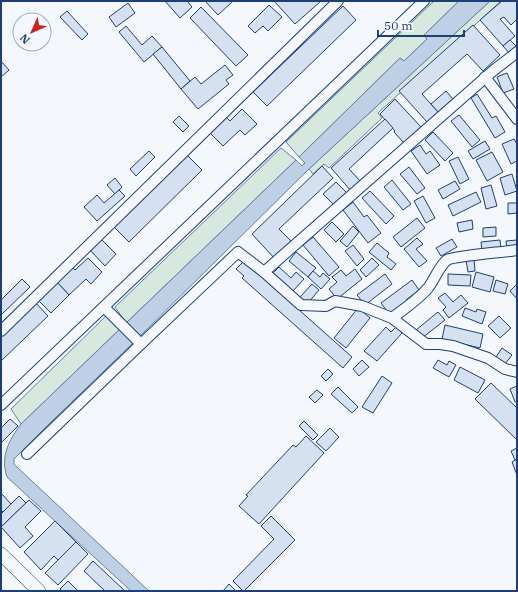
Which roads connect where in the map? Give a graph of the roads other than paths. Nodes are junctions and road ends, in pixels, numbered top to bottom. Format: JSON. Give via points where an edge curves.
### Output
{"nodes":[{"id":1,"x":338,"y":1,"type":"edge"},
{"id":2,"x":424,"y":1,"type":"edge"},
{"id":3,"x":517,"y":52,"type":"edge"},
{"id":4,"x":485,"y":77,"type":"junction"},
{"id":5,"x":517,"y":119,"type":"edge"},
{"id":6,"x":517,"y":250,"type":"edge"},
{"id":7,"x":264,"y":272,"type":"junction"},
{"id":8,"x":104,"y":307,"type":"junction"},
{"id":9,"x":392,"y":318,"type":"junction"},
{"id":10,"x":1,"y":331,"type":"edge"},
{"id":11,"x":141,"y":344,"type":"junction"},
{"id":12,"x":517,"y":372,"type":"edge"},
{"id":13,"x":1,"y":405,"type":"edge"},
{"id":14,"x":27,"y":454,"type":"dead end"},
{"id":15,"x":1,"y":554,"type":"edge"},
{"id":16,"x":39,"y":591,"type":"edge"}],
"edges":[{"from":1,"to":10,"type":"street"},
{"from":2,"to":8,"type":"street"},
{"from":3,"to":4,"type":"street"},
{"from":4,"to":5,"type":"street"},
{"from":4,"to":7,"type":"street"},
{"from":6,"to":9,"type":"street","via":[[447,260],[428,288]]},
{"from":7,"to":9,"type":"street","via":[[301,305],[326,306],[335,301],[362,306]]},
{"from":7,"to":11,"type":"street","via":[[238,252]]},
{"from":8,"to":11,"type":"street"},
{"from":8,"to":13,"type":"street"},
{"from":9,"to":12,"type":"street","via":[[426,344],[453,346],[488,358],[505,369]]},
{"from":11,"to":14,"type":"street"},
{"from":15,"to":16,"type":"street"}]}
